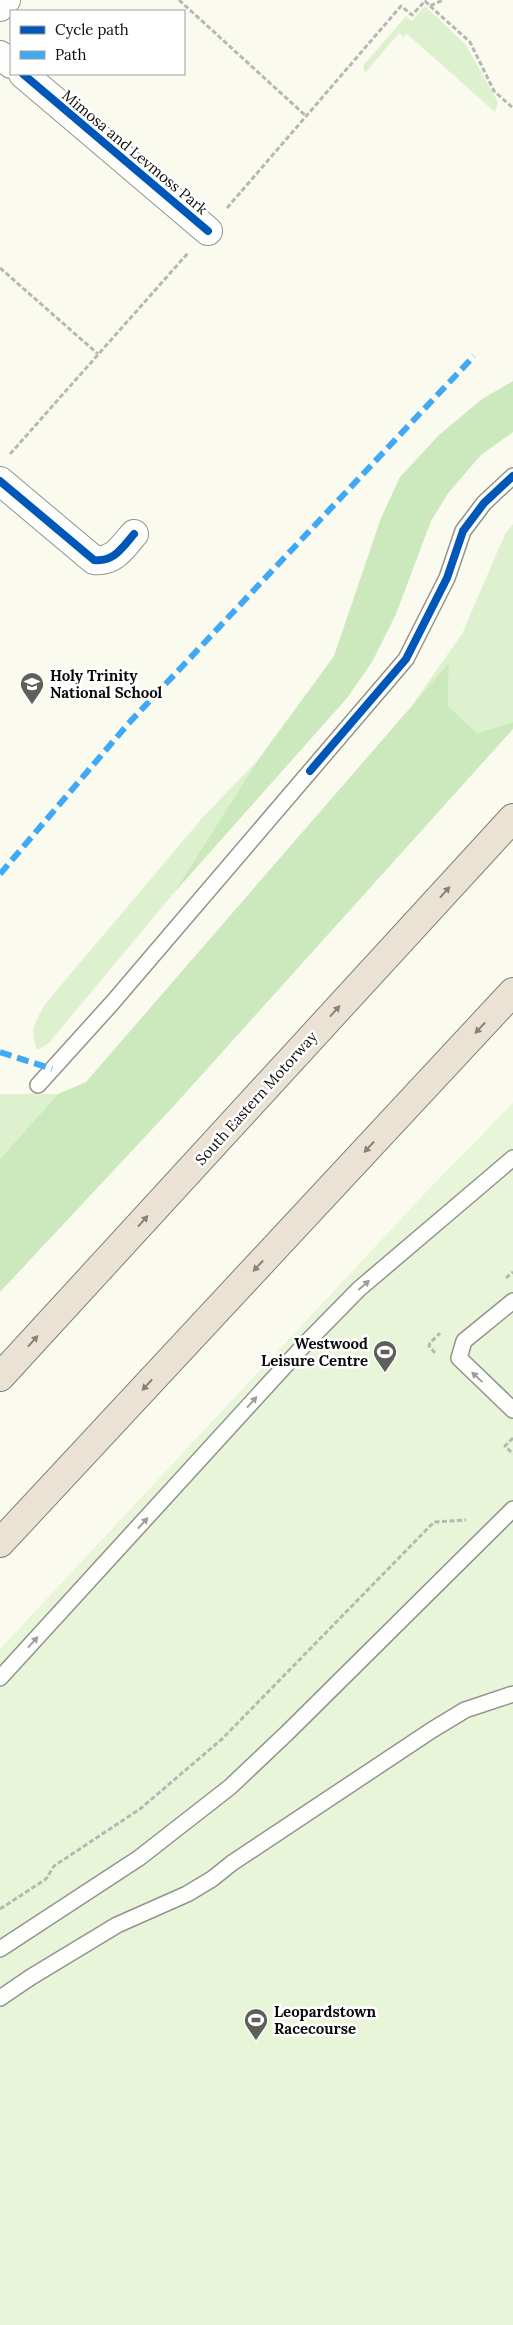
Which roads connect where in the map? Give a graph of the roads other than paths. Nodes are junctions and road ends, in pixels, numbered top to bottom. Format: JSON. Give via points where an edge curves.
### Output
{"nodes":[{"id":1,"x":6,"y":0,"type":"edge"},
{"id":2,"x":0,"y":7,"type":"edge"},
{"id":3,"x":0,"y":55,"type":"edge"},
{"id":4,"x":10,"y":63,"type":"edge"},
{"id":5,"x":23,"y":75,"type":"edge"},
{"id":6,"x":208,"y":231,"type":"dead end"},
{"id":7,"x":513,"y":476,"type":"edge"},
{"id":8,"x":0,"y":481,"type":"edge"},
{"id":9,"x":134,"y":534,"type":"dead end"},
{"id":10,"x":513,"y":818,"type":"edge"},
{"id":11,"x":513,"y":992,"type":"edge"},
{"id":12,"x":38,"y":1085,"type":"dead end"},
{"id":13,"x":513,"y":1158,"type":"edge"},
{"id":14,"x":513,"y":1301,"type":"edge"},
{"id":15,"x":0,"y":1377,"type":"edge"},
{"id":16,"x":513,"y":1410,"type":"edge"},
{"id":17,"x":513,"y":1509,"type":"edge"},
{"id":18,"x":0,"y":1543,"type":"edge"},
{"id":19,"x":0,"y":1678,"type":"edge"},
{"id":20,"x":513,"y":1694,"type":"edge"},
{"id":21,"x":0,"y":1949,"type":"edge"},
{"id":22,"x":0,"y":1998,"type":"edge"}],
"edges":[{"from":1,"to":2,"type":"street"},
{"from":3,"to":4,"type":"street"},
{"from":5,"to":6,"type":"street","name":"Mimosa and Levmoss Park"},
{"from":7,"to":12,"type":"lane","via":[[484,503],[463,531],[447,578],[406,659]]},
{"from":8,"to":9,"type":"street","via":[[94,560],[104,561],[116,555]]},
{"from":15,"to":10,"type":"highway","name":"South Eastern Motorway","one_way":true},
{"from":11,"to":18,"type":"highway","one_way":true},
{"from":19,"to":13,"type":"lane","one_way":true,"via":[[359,1289]]},
{"from":16,"to":14,"type":"lane","one_way":true,"via":[[460,1358],[464,1341]]},
{"from":17,"to":21,"type":"lane","via":[[230,1787],[140,1858]]},
{"from":20,"to":22,"type":"lane","via":[[465,1710],[188,1894],[117,1925]]}]}
